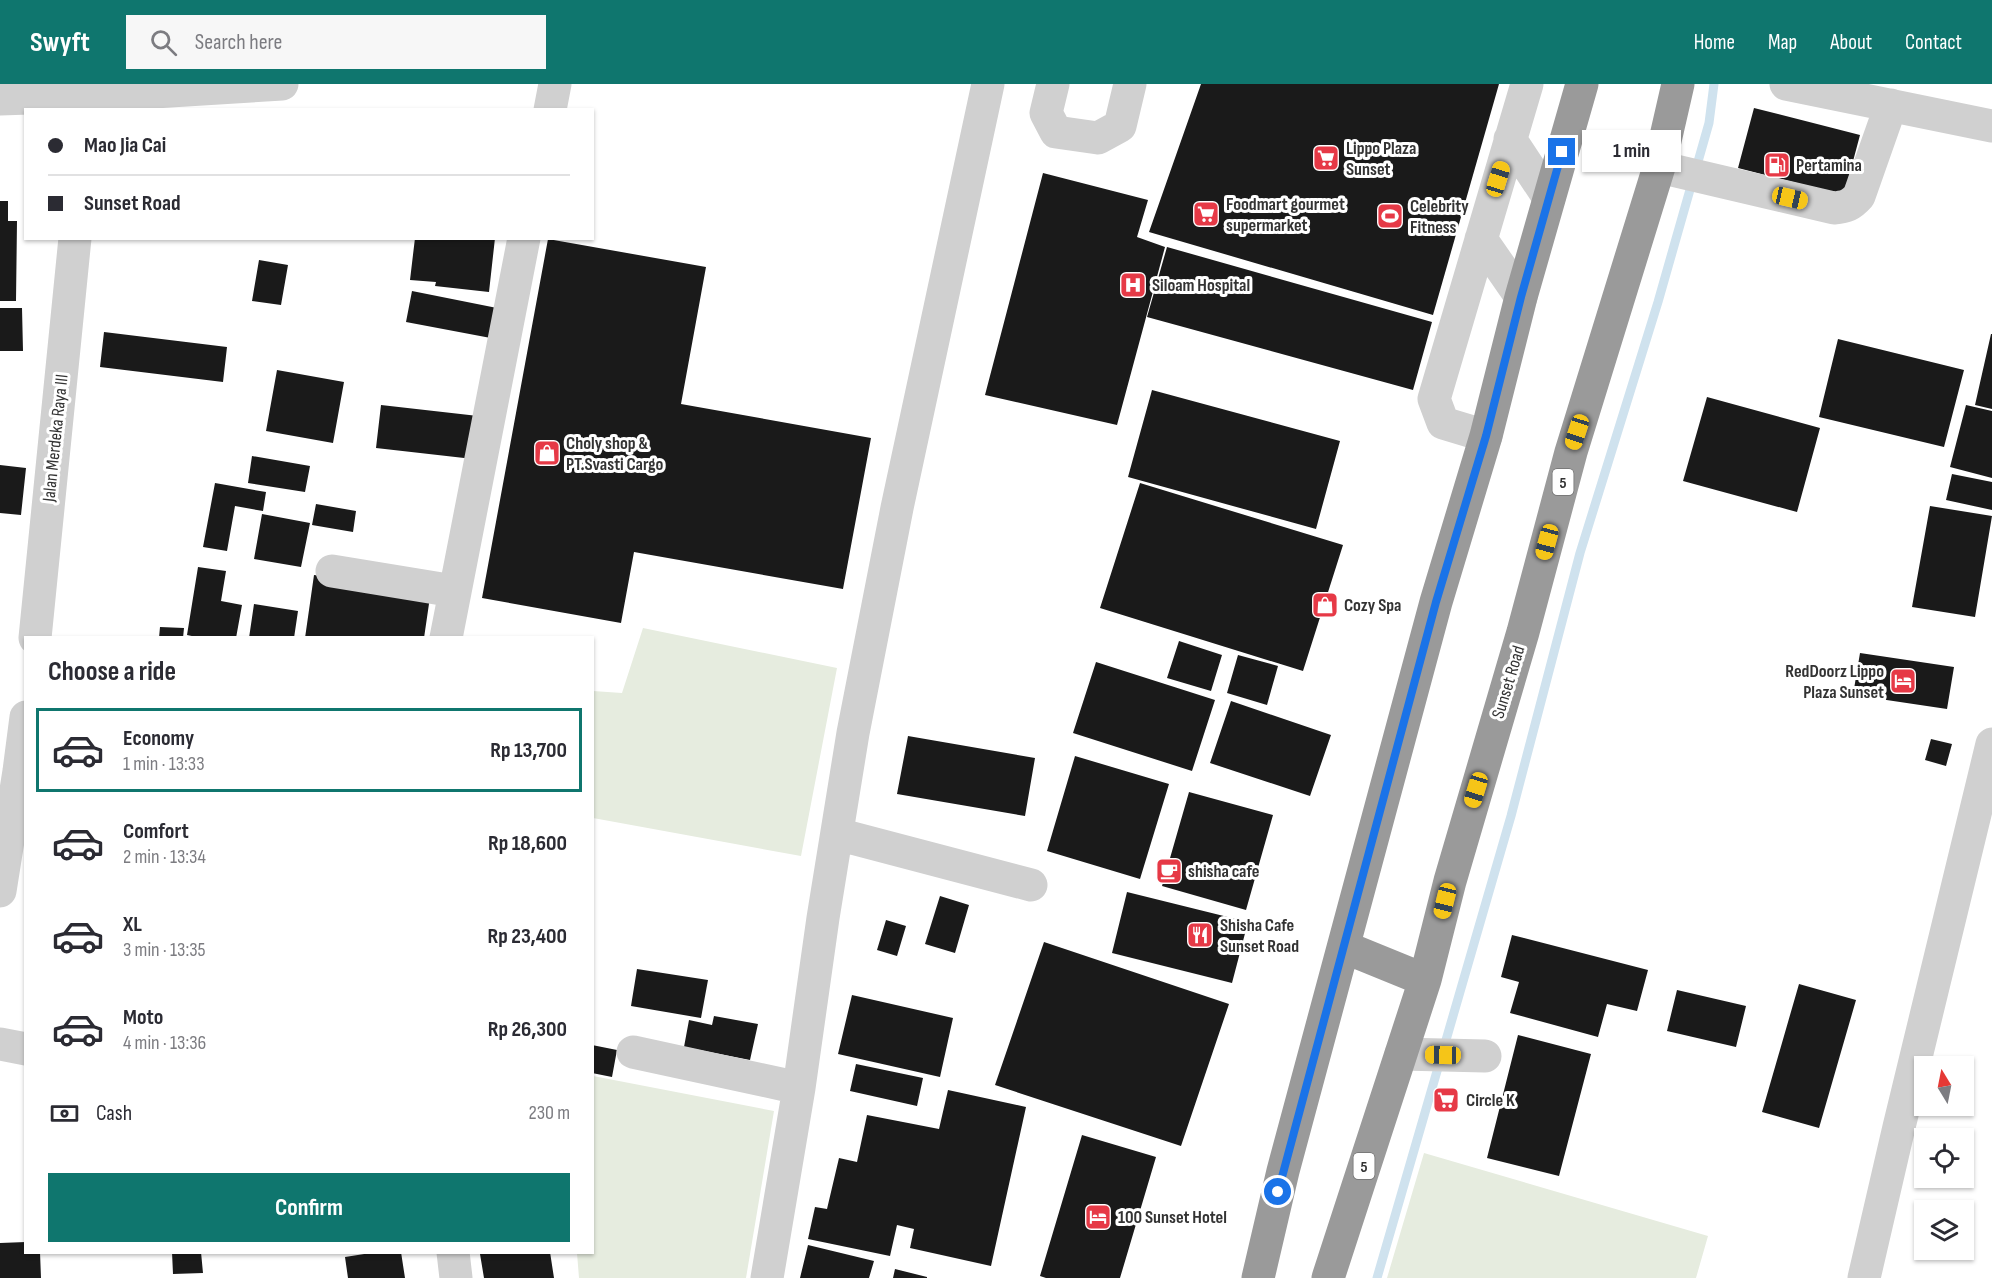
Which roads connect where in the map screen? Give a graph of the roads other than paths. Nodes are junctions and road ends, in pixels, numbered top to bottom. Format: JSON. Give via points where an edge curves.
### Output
{"nodes":[{"id":1,"x":282,"y":84,"type":"edge"},
{"id":2,"x":555,"y":84,"type":"edge"},
{"id":3,"x":988,"y":84,"type":"edge"},
{"id":4,"x":1053,"y":84,"type":"edge"},
{"id":5,"x":1130,"y":84,"type":"edge"},
{"id":6,"x":1527,"y":84,"type":"edge"},
{"id":7,"x":1582,"y":84,"type":"edge"},
{"id":8,"x":1678,"y":84,"type":"edge"},
{"id":9,"x":1786,"y":84,"type":"edge"},
{"id":10,"x":89,"y":97,"type":"edge"},
{"id":11,"x":0,"y":99,"type":"edge"},
{"id":12,"x":1891,"y":105,"type":"junction"},
{"id":13,"x":550,"y":108,"type":"edge"},
{"id":14,"x":1992,"y":126,"type":"edge"},
{"id":15,"x":1510,"y":139,"type":"junction"},
{"id":16,"x":1659,"y":167,"type":"junction"},
{"id":17,"x":1549,"y":198,"type":"junction"},
{"id":18,"x":1480,"y":239,"type":"junction"},
{"id":19,"x":75,"y":240,"type":"edge"},
{"id":20,"x":524,"y":240,"type":"edge"},
{"id":21,"x":1521,"y":297,"type":"junction"},
{"id":22,"x":1486,"y":436,"type":"junction"},
{"id":23,"x":332,"y":571,"type":"dead end"},
{"id":24,"x":454,"y":591,"type":"junction"},
{"id":25,"x":35,"y":636,"type":"edge"},
{"id":26,"x":446,"y":636,"type":"edge"},
{"id":27,"x":24,"y":732,"type":"edge"},
{"id":28,"x":1992,"y":744,"type":"edge"},
{"id":29,"x":837,"y":834,"type":"junction"},
{"id":30,"x":1031,"y":885,"type":"dead end"},
{"id":31,"x":0,"y":891,"type":"edge"},
{"id":32,"x":1344,"y":947,"type":"junction"},
{"id":33,"x":1425,"y":980,"type":"junction"},
{"id":34,"x":0,"y":1044,"type":"edge"},
{"id":35,"x":24,"y":1049,"type":"edge"},
{"id":36,"x":633,"y":1052,"type":"dead end"},
{"id":37,"x":1401,"y":1054,"type":"junction"},
{"id":38,"x":1485,"y":1056,"type":"dead end"},
{"id":39,"x":799,"y":1088,"type":"junction"},
{"id":40,"x":453,"y":1254,"type":"edge"},
{"id":41,"x":456,"y":1278,"type":"edge"},
{"id":42,"x":766,"y":1278,"type":"edge"},
{"id":43,"x":1258,"y":1278,"type":"edge"},
{"id":44,"x":1328,"y":1278,"type":"edge"},
{"id":45,"x":1864,"y":1278,"type":"edge"}],
"edges":[{"from":1,"to":10,"type":"street"},
{"from":2,"to":13,"type":"street"},
{"from":3,"to":29,"type":"street","via":[[897,508]]},
{"from":4,"to":5,"type":"street","via":[[1046,113],[1056,132],[1098,138],[1119,126]]},
{"from":6,"to":15,"type":"street"},
{"from":7,"to":17,"type":"highway"},
{"from":8,"to":16,"type":"highway","name":"Sunset Road","number":"5"},
{"from":9,"to":12,"type":"street"},
{"from":10,"to":11,"type":"street"},
{"from":12,"to":14,"type":"street"},
{"from":12,"to":16,"type":"street","via":[[1859,196],[1844,207],[1834,208]]},
{"from":15,"to":17,"type":"street"},
{"from":15,"to":18,"type":"street"},
{"from":16,"to":33,"type":"highway","name":"Sunset Road","number":"5","via":[[1570,452]]},
{"from":17,"to":21,"type":"highway"},
{"from":18,"to":21,"type":"street"},
{"from":18,"to":22,"type":"street","via":[[1434,399],[1443,423]]},
{"from":19,"to":25,"type":"street","name":"Jalan Merdeka Raya III"},
{"from":20,"to":24,"type":"street"},
{"from":21,"to":22,"type":"highway"},
{"from":22,"to":32,"type":"highway","via":[[1436,602]]},
{"from":23,"to":24,"type":"street"},
{"from":24,"to":26,"type":"street"},
{"from":27,"to":31,"type":"street"},
{"from":28,"to":45,"type":"street"},
{"from":29,"to":30,"type":"street"},
{"from":29,"to":39,"type":"street"},
{"from":32,"to":33,"type":"highway"},
{"from":32,"to":43,"type":"highway"},
{"from":33,"to":37,"type":"highway","name":"Sunset Road","number":"5"},
{"from":34,"to":35,"type":"street"},
{"from":36,"to":39,"type":"street"},
{"from":37,"to":38,"type":"street"},
{"from":37,"to":44,"type":"highway","name":"Sunset Road","number":"5"},
{"from":39,"to":42,"type":"street"},
{"from":40,"to":41,"type":"street"}]}
